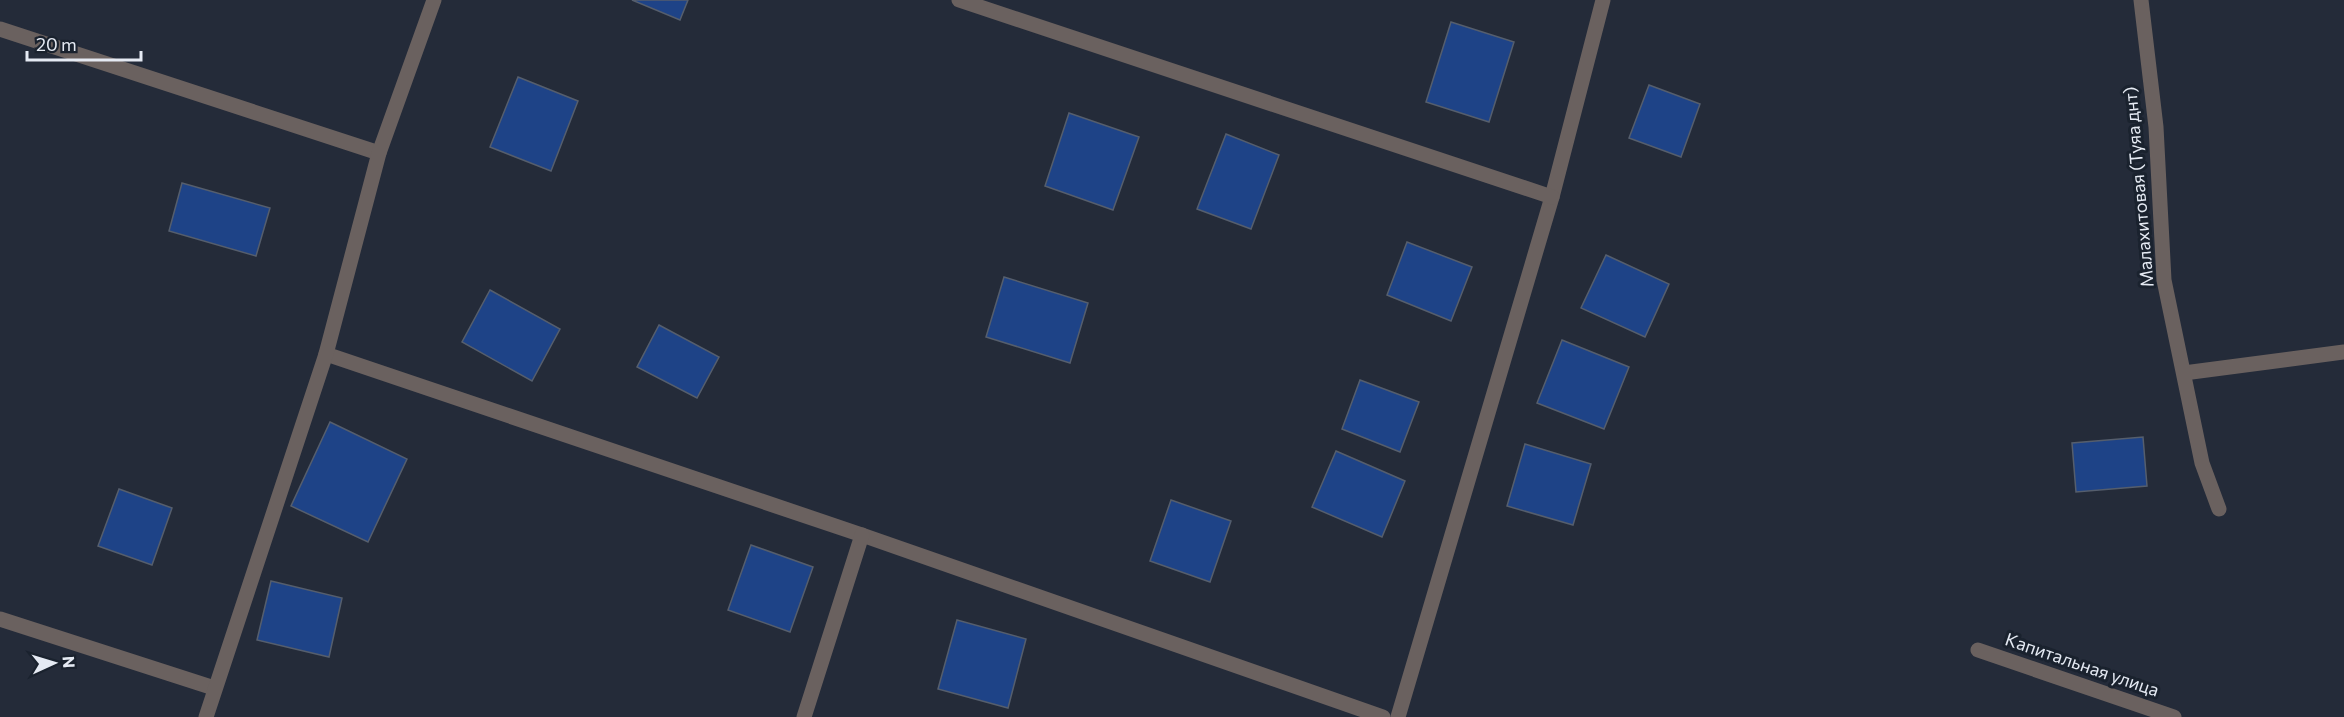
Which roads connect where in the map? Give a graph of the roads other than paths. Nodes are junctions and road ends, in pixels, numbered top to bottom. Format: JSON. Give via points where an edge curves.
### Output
{"nodes":[{"id":1,"x":434,"y":0,"type":"edge"},
{"id":2,"x":959,"y":0,"type":"edge"},
{"id":3,"x":1603,"y":0,"type":"edge"},
{"id":4,"x":2141,"y":0,"type":"edge"},
{"id":5,"x":0,"y":29,"type":"edge"},
{"id":6,"x":380,"y":153,"type":"junction"},
{"id":7,"x":1552,"y":197,"type":"junction"},
{"id":8,"x":2344,"y":352,"type":"edge"},
{"id":9,"x":326,"y":354,"type":"junction"},
{"id":10,"x":2184,"y":373,"type":"junction"},
{"id":11,"x":2219,"y":509,"type":"dead end"},
{"id":12,"x":862,"y":535,"type":"junction"},
{"id":13,"x":0,"y":618,"type":"edge"},
{"id":14,"x":1978,"y":650,"type":"dead end"},
{"id":15,"x":214,"y":688,"type":"junction"},
{"id":16,"x":206,"y":717,"type":"edge"},
{"id":17,"x":804,"y":717,"type":"edge"},
{"id":18,"x":1383,"y":717,"type":"edge"},
{"id":19,"x":1398,"y":717,"type":"edge"},
{"id":20,"x":2174,"y":717,"type":"edge"}],
"edges":[{"from":1,"to":6,"type":"street"},
{"from":2,"to":7,"type":"street"},
{"from":3,"to":7,"type":"street"},
{"from":4,"to":10,"type":"street","name":"Малахитовая (Туяа днт)","via":[[2156,127],[2164,280]]},
{"from":5,"to":6,"type":"street"},
{"from":6,"to":9,"type":"street"},
{"from":7,"to":19,"type":"street"},
{"from":8,"to":10,"type":"street"},
{"from":9,"to":12,"type":"street"},
{"from":9,"to":15,"type":"street"},
{"from":10,"to":11,"type":"street","name":"Малахитовая (Туяа днт)","via":[[2202,463]]},
{"from":12,"to":17,"type":"street"},
{"from":12,"to":18,"type":"street"},
{"from":13,"to":15,"type":"street"},
{"from":14,"to":20,"type":"street","name":"Капитальная улица"},
{"from":15,"to":16,"type":"street"}]}
